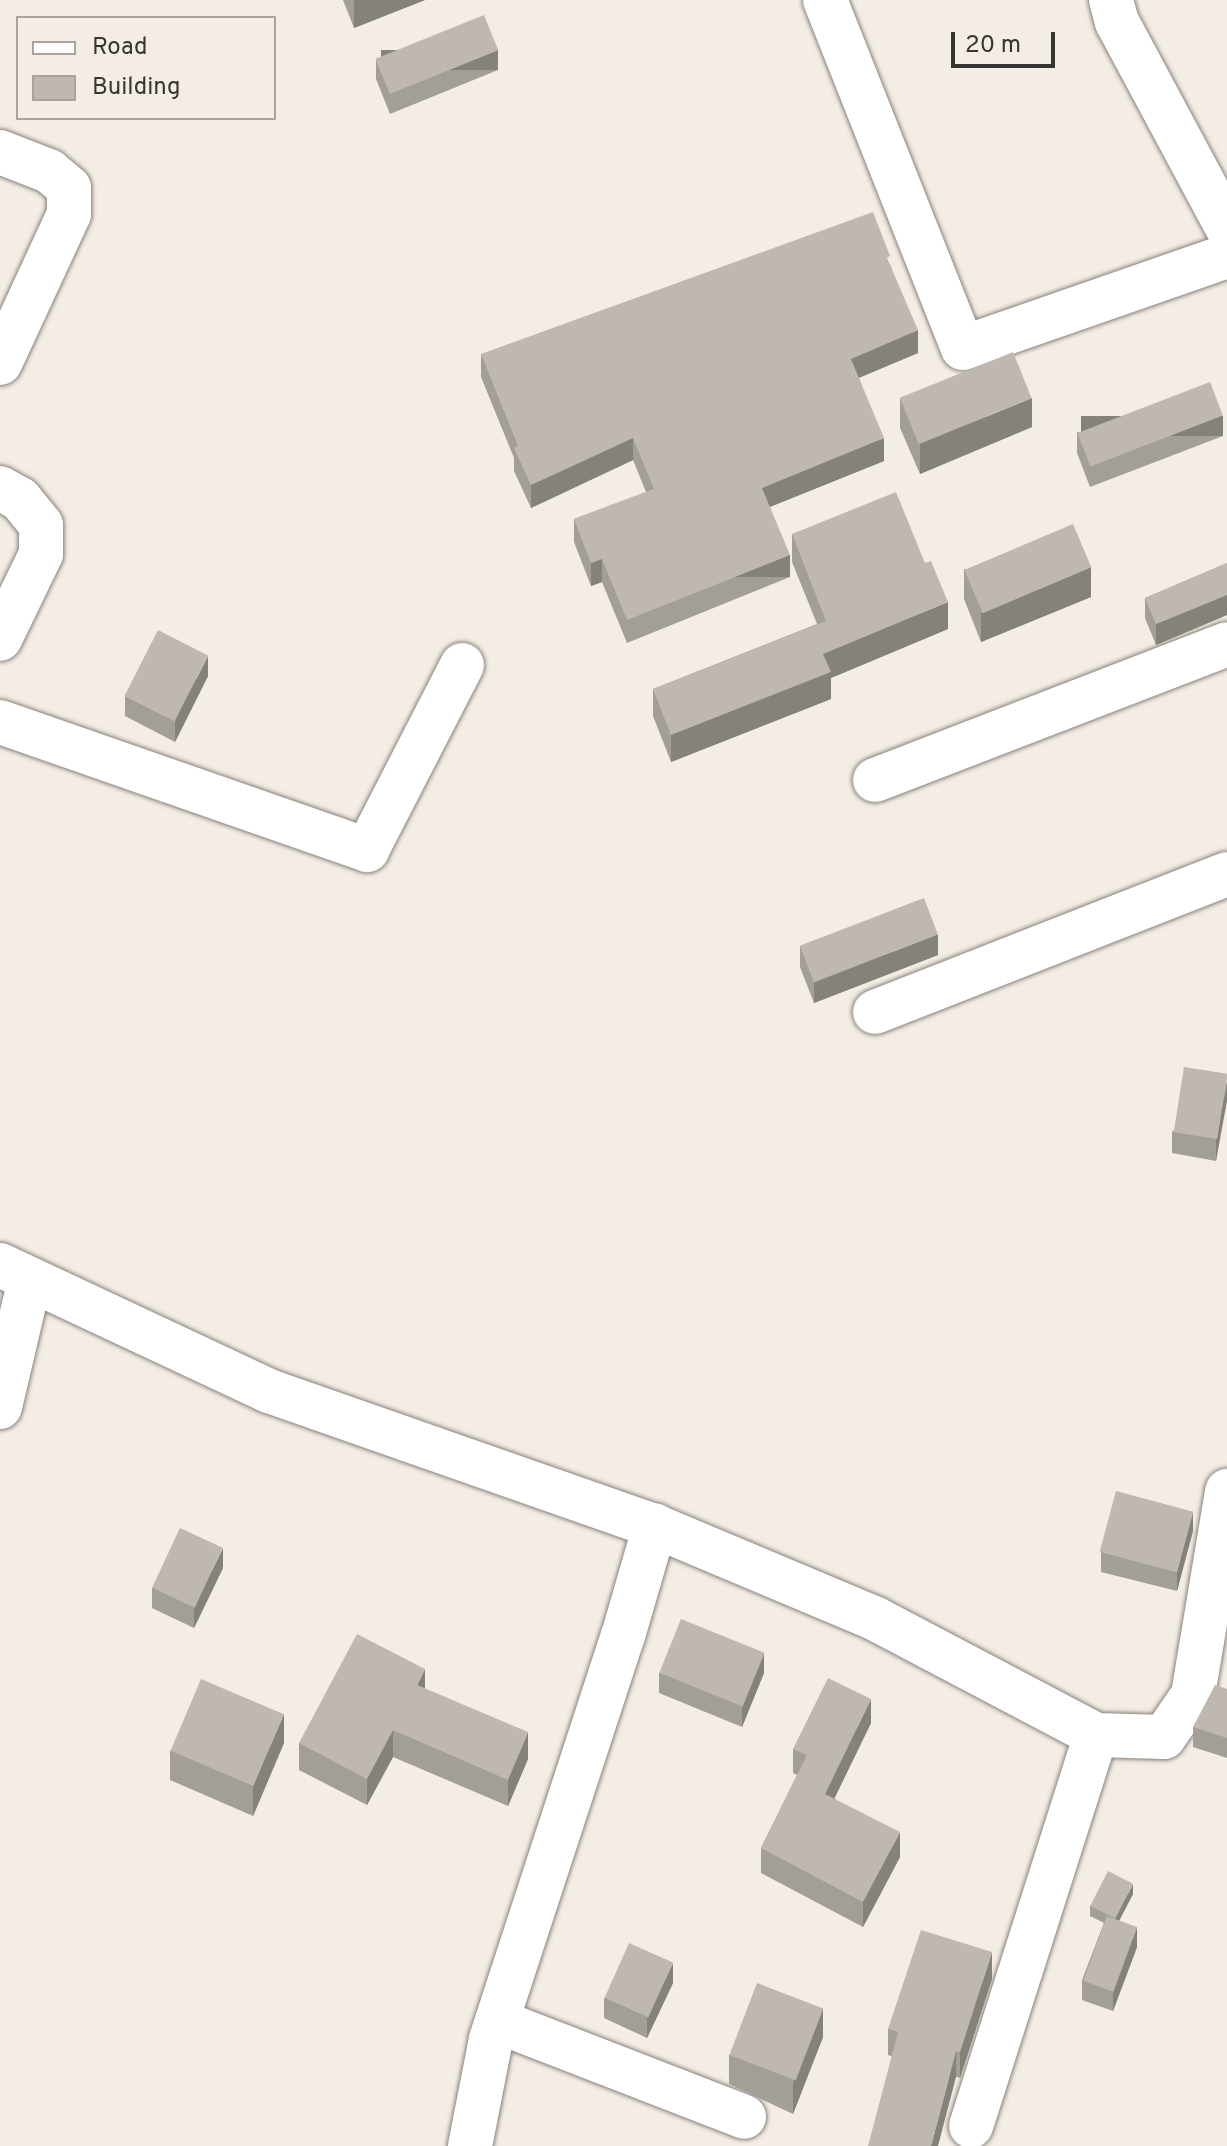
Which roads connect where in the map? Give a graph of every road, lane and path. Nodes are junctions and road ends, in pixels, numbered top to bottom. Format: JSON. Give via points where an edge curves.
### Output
{"nodes":[{"id":1,"x":825,"y":0,"type":"edge"},
{"id":2,"x":1111,"y":0,"type":"edge"},
{"id":3,"x":0,"y":152,"type":"edge"},
{"id":4,"x":1227,"y":227,"type":"edge"},
{"id":5,"x":1227,"y":256,"type":"edge"},
{"id":6,"x":0,"y":363,"type":"edge"},
{"id":7,"x":0,"y":488,"type":"edge"},
{"id":8,"x":0,"y":639,"type":"edge"},
{"id":9,"x":1227,"y":644,"type":"edge"},
{"id":10,"x":462,"y":665,"type":"dead end"},
{"id":11,"x":0,"y":722,"type":"edge"},
{"id":12,"x":875,"y":780,"type":"dead end"},
{"id":13,"x":1227,"y":874,"type":"edge"},
{"id":14,"x":875,"y":1012,"type":"dead end"},
{"id":15,"x":15,"y":1272,"type":"edge"},
{"id":16,"x":0,"y":1407,"type":"edge"},
{"id":17,"x":1227,"y":1491,"type":"edge"},
{"id":18,"x":655,"y":1526,"type":"junction"},
{"id":19,"x":1096,"y":1735,"type":"junction"},
{"id":20,"x":497,"y":2021,"type":"junction"},
{"id":21,"x":744,"y":2117,"type":"dead end"},
{"id":22,"x":971,"y":2126,"type":"dead end"},
{"id":23,"x":470,"y":2146,"type":"edge"}],
"edges":[{"from":1,"to":5,"type":"street","via":[[963,348]]},
{"from":2,"to":4,"type":"street","via":[[1117,22]]},
{"from":3,"to":6,"type":"street","via":[[49,171],[69,188],[69,214]]},
{"from":7,"to":8,"type":"street","via":[[20,499],[41,525],[41,554]]},
{"from":9,"to":12,"type":"street"},
{"from":10,"to":11,"type":"street","via":[[367,850]]},
{"from":13,"to":14,"type":"street"},
{"from":15,"to":16,"type":"street"},
{"from":15,"to":18,"type":"street","via":[[269,1391]]},
{"from":17,"to":19,"type":"street","via":[[1193,1695],[1164,1737]]},
{"from":18,"to":19,"type":"street","via":[[874,1618]]},
{"from":18,"to":20,"type":"street"},
{"from":19,"to":22,"type":"street"},
{"from":20,"to":21,"type":"street"},
{"from":20,"to":23,"type":"street"}]}
